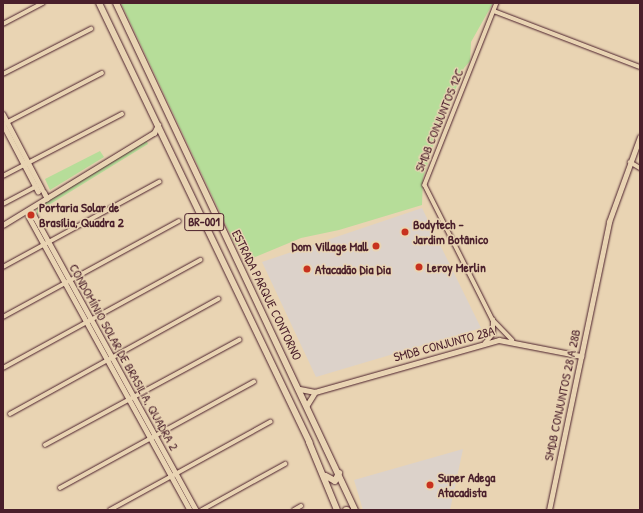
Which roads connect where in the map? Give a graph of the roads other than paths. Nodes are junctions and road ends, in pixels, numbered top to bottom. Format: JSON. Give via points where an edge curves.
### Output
{"nodes":[{"id":1,"x":43,"y":3,"type":"edge"},
{"id":2,"x":100,"y":3,"type":"edge"},
{"id":3,"x":115,"y":3,"type":"edge"},
{"id":4,"x":497,"y":3,"type":"edge"},
{"id":5,"x":494,"y":10,"type":"junction"},
{"id":6,"x":3,"y":24,"type":"edge"},
{"id":7,"x":90,"y":29,"type":"dead end"},
{"id":8,"x":640,"y":67,"type":"edge"},
{"id":9,"x":102,"y":73,"type":"dead end"},
{"id":10,"x":3,"y":74,"type":"edge"},
{"id":11,"x":3,"y":114,"type":"edge"},
{"id":12,"x":122,"y":114,"type":"dead end"},
{"id":13,"x":4,"y":124,"type":"edge"},
{"id":14,"x":158,"y":125,"type":"junction"},
{"id":15,"x":154,"y":133,"type":"junction"},
{"id":16,"x":162,"y":133,"type":"junction"},
{"id":17,"x":640,"y":137,"type":"edge"},
{"id":18,"x":630,"y":162,"type":"junction"},
{"id":19,"x":26,"y":164,"type":"junction"},
{"id":20,"x":640,"y":168,"type":"edge"},
{"id":21,"x":3,"y":176,"type":"edge"},
{"id":22,"x":159,"y":182,"type":"dead end"},
{"id":23,"x":40,"y":191,"type":"junction"},
{"id":24,"x":45,"y":199,"type":"junction"},
{"id":25,"x":3,"y":204,"type":"edge"},
{"id":26,"x":30,"y":214,"type":"junction"},
{"id":27,"x":179,"y":221,"type":"dead end"},
{"id":28,"x":3,"y":225,"type":"edge"},
{"id":29,"x":47,"y":244,"type":"junction"},
{"id":30,"x":200,"y":260,"type":"dead end"},
{"id":31,"x":3,"y":267,"type":"edge"},
{"id":32,"x":68,"y":282,"type":"junction"},
{"id":33,"x":218,"y":299,"type":"dead end"},
{"id":34,"x":3,"y":317,"type":"edge"},
{"id":35,"x":89,"y":320,"type":"junction"},
{"id":36,"x":494,"y":320,"type":"junction"},
{"id":37,"x":239,"y":340,"type":"dead end"},
{"id":38,"x":512,"y":340,"type":"junction"},
{"id":39,"x":485,"y":343,"type":"junction"},
{"id":40,"x":581,"y":356,"type":"junction"},
{"id":41,"x":110,"y":359,"type":"junction"},
{"id":42,"x":3,"y":368,"type":"edge"},
{"id":43,"x":254,"y":382,"type":"dead end"},
{"id":44,"x":300,"y":389,"type":"junction"},
{"id":45,"x":315,"y":392,"type":"junction"},
{"id":46,"x":131,"y":398,"type":"junction"},
{"id":47,"x":307,"y":405,"type":"junction"},
{"id":48,"x":10,"y":414,"type":"dead end"},
{"id":49,"x":270,"y":422,"type":"dead end"},
{"id":50,"x":153,"y":437,"type":"junction"},
{"id":51,"x":45,"y":445,"type":"dead end"},
{"id":52,"x":285,"y":464,"type":"dead end"},
{"id":53,"x":337,"y":468,"type":"junction"},
{"id":54,"x":174,"y":475,"type":"junction"},
{"id":55,"x":325,"y":475,"type":"junction"},
{"id":56,"x":60,"y":488,"type":"dead end"},
{"id":57,"x":301,"y":506,"type":"dead end"},
{"id":58,"x":110,"y":510,"type":"edge"},
{"id":59,"x":190,"y":510,"type":"edge"},
{"id":60,"x":196,"y":510,"type":"edge"},
{"id":61,"x":202,"y":510,"type":"edge"},
{"id":62,"x":294,"y":510,"type":"edge"},
{"id":63,"x":337,"y":510,"type":"edge"},
{"id":64,"x":355,"y":510,"type":"edge"},
{"id":65,"x":549,"y":510,"type":"edge"}],
"edges":[{"from":1,"to":6,"type":"street"},
{"from":2,"to":14,"type":"highway","name":"ESTRADA PARQUE CONTORNO","number":"BR-001"},
{"from":3,"to":44,"type":"highway","name":"ESTRADA PARQUE CONTORNO","number":"BR-001"},
{"from":4,"to":5,"type":"street","name":"SMDB CONJUNTOS 12C"},
{"from":5,"to":8,"type":"street"},
{"from":5,"to":36,"type":"street","name":"SMDB CONJUNTOS 12C","via":[[425,185]]},
{"from":7,"to":10,"type":"street"},
{"from":9,"to":13,"type":"street"},
{"from":11,"to":13,"type":"street"},
{"from":12,"to":19,"type":"street"},
{"from":13,"to":19,"type":"street"},
{"from":14,"to":15,"type":"street"},
{"from":14,"to":16,"type":"highway","name":"ESTRADA PARQUE CONTORNO","number":"BR-001"},
{"from":15,"to":16,"type":"street"},
{"from":15,"to":24,"type":"street"},
{"from":16,"to":55,"type":"highway","name":"ESTRADA PARQUE CONTORNO","number":"BR-001"},
{"from":17,"to":18,"type":"street","name":"SMDB CONJUNTOS 28 A 28B"},
{"from":18,"to":20,"type":"street"},
{"from":18,"to":40,"type":"street","name":"SMDB CONJUNTOS 28 A 28B","via":[[612,210]]},
{"from":19,"to":21,"type":"street"},
{"from":19,"to":23,"type":"street"},
{"from":22,"to":29,"type":"street"},
{"from":23,"to":24,"type":"street"},
{"from":23,"to":25,"type":"street"},
{"from":24,"to":26,"type":"street"},
{"from":26,"to":28,"type":"street"},
{"from":26,"to":29,"type":"street","name":"CONDOMÍNIO SOLAR DE BRASILIA, QUADRA 2"},
{"from":27,"to":32,"type":"street"},
{"from":29,"to":31,"type":"street"},
{"from":29,"to":32,"type":"street","name":"CONDOMÍNIO SOLAR DE BRASILIA, QUADRA 2"},
{"from":30,"to":35,"type":"street"},
{"from":32,"to":34,"type":"street"},
{"from":32,"to":35,"type":"street","name":"CONDOMÍNIO SOLAR DE BRASILIA, QUADRA 2"},
{"from":33,"to":41,"type":"street"},
{"from":35,"to":41,"type":"street","name":"CONDOMÍNIO SOLAR DE BRASILIA, QUADRA 2"},
{"from":35,"to":42,"type":"street"},
{"from":36,"to":38,"type":"street","name":"SMDB CONJUNTOS 12C"},
{"from":36,"to":39,"type":"street","via":[[493,334]]},
{"from":37,"to":46,"type":"street"},
{"from":38,"to":39,"type":"street","name":"SMDB CONJUNTO 28A"},
{"from":38,"to":40,"type":"street","name":"SMDB CONJUNTO 28A"},
{"from":39,"to":45,"type":"street","name":"SMDB CONJUNTO 28A"},
{"from":40,"to":65,"type":"street","name":"SMDB CONJUNTOS 28 A 28B"},
{"from":41,"to":46,"type":"street","name":"CONDOMÍNIO SOLAR DE BRASILIA, QUADRA 2"},
{"from":41,"to":48,"type":"street"},
{"from":43,"to":50,"type":"street"},
{"from":44,"to":45,"type":"street"},
{"from":44,"to":47,"type":"highway","name":"ESTRADA PARQUE CONTORNO","number":"BR-001"},
{"from":45,"to":47,"type":"street"},
{"from":46,"to":50,"type":"street","name":"CONDOMÍNIO SOLAR DE BRASILIA, QUADRA 2"},
{"from":46,"to":51,"type":"street"},
{"from":47,"to":53,"type":"highway","name":"ESTRADA PARQUE CONTORNO","number":"BR-001"},
{"from":49,"to":54,"type":"street"},
{"from":50,"to":54,"type":"street","name":"CONDOMÍNIO SOLAR DE BRASILIA, QUADRA 2"},
{"from":50,"to":56,"type":"street"},
{"from":52,"to":61,"type":"street"},
{"from":53,"to":55,"type":"highway","via":[[339,478],[335,481]]},
{"from":53,"to":64,"type":"highway","name":"ESTRADA PARQUE CONTORNO","number":"BR-001"},
{"from":54,"to":58,"type":"street"},
{"from":54,"to":59,"type":"street","name":"CONDOMÍNIO SOLAR DE BRASILIA, QUADRA 2"},
{"from":54,"to":60,"type":"street","name":"CONDOMÍNIO SOLAR DE BRASILIA, QUADRA 2"},
{"from":55,"to":63,"type":"highway","name":"ESTRADA PARQUE CONTORNO","number":"BR-001"},
{"from":57,"to":62,"type":"street"}]}
